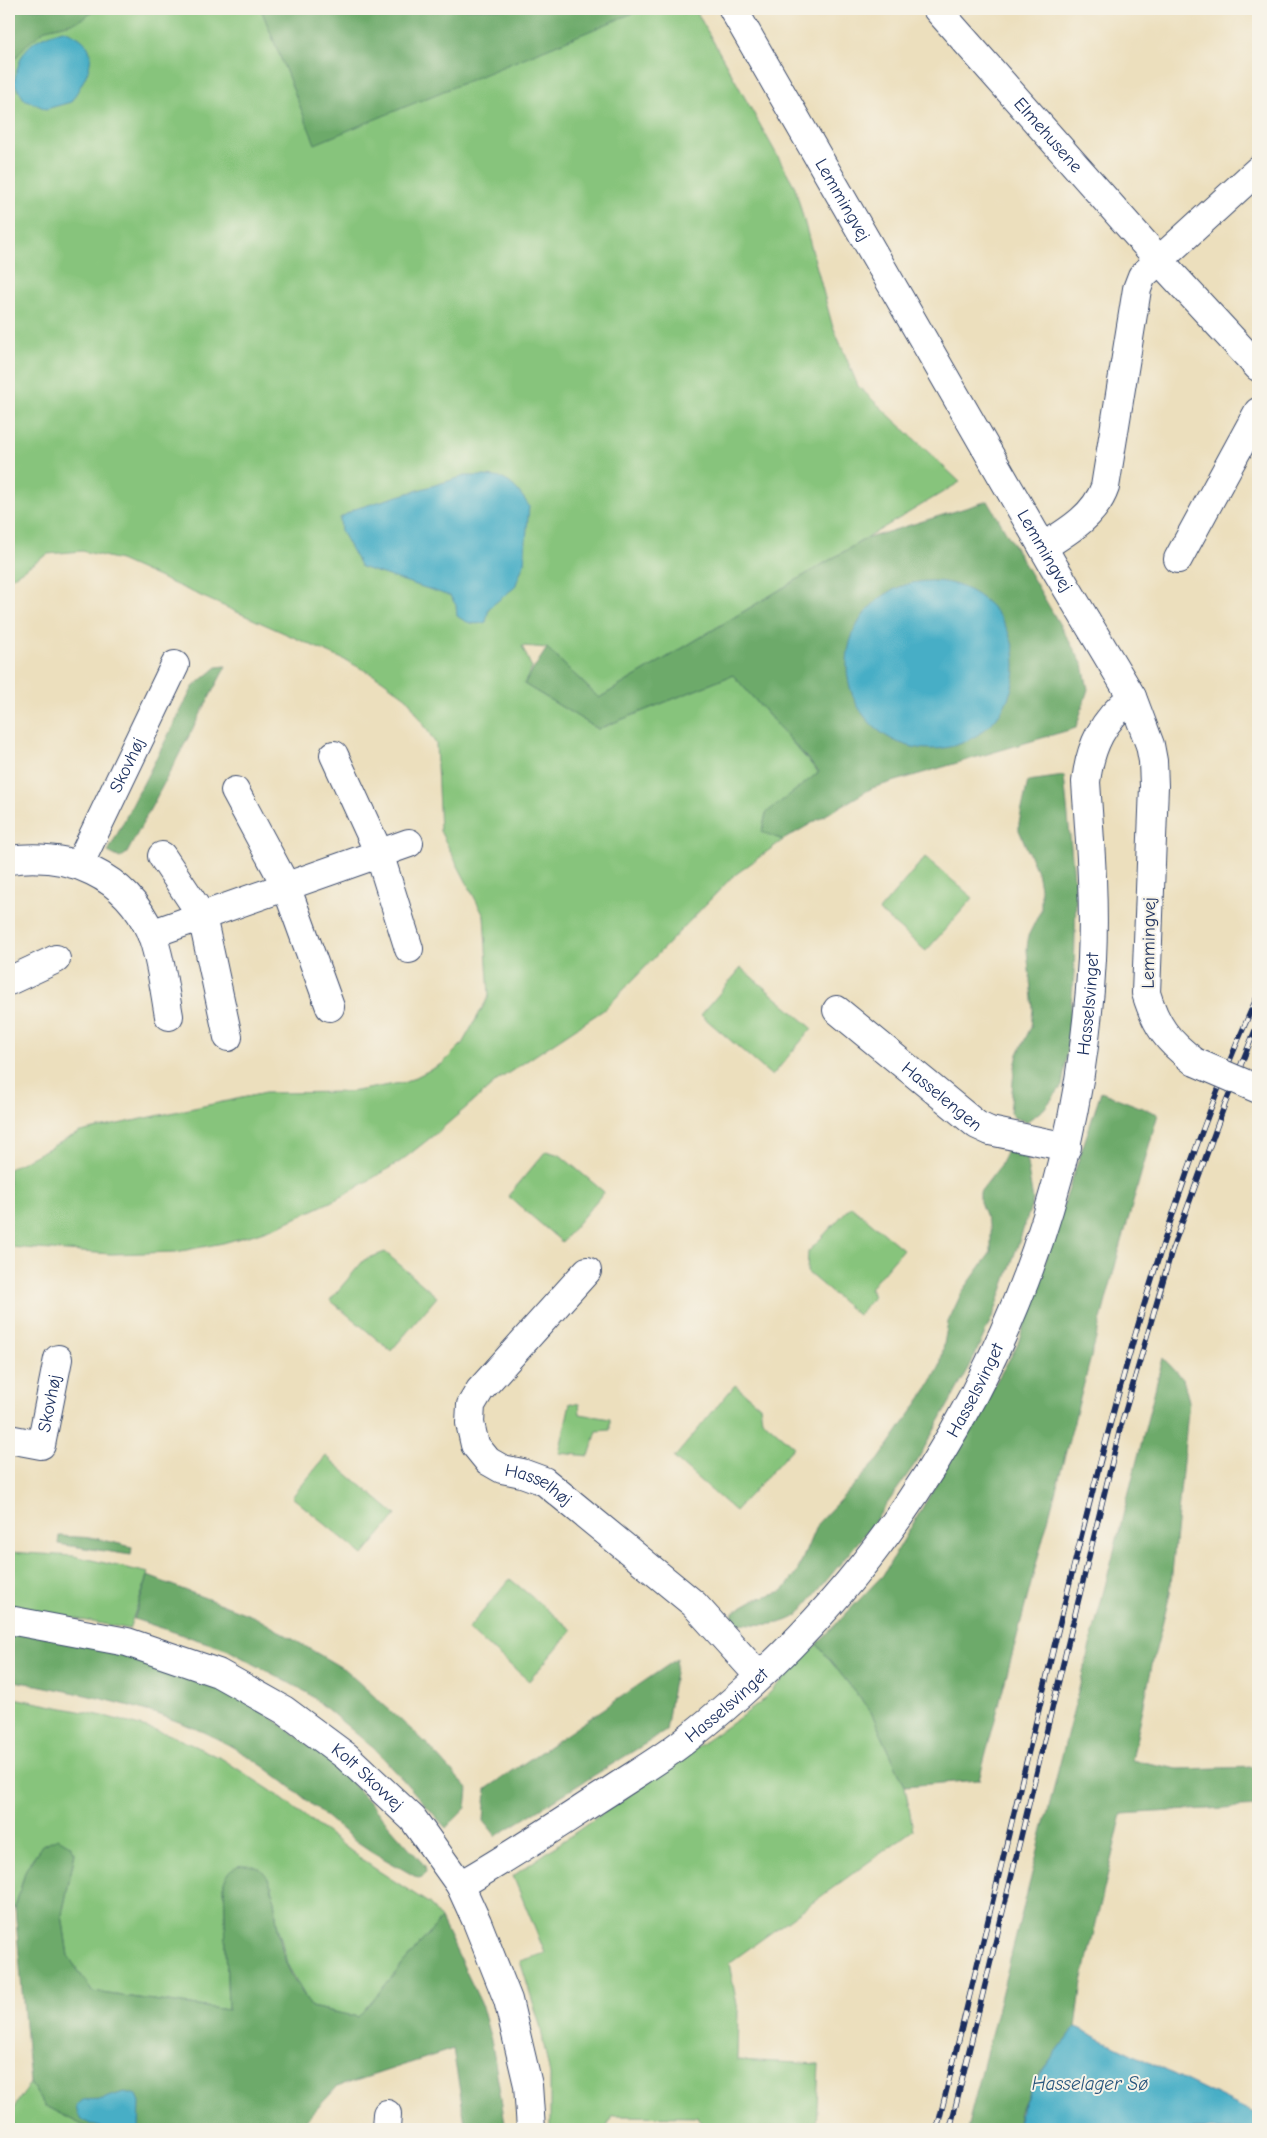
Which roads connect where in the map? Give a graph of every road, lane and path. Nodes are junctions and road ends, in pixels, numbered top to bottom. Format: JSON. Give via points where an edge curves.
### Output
{"nodes":[{"id":1,"x":733,"y":9,"type":"edge"},
{"id":2,"x":937,"y":9,"type":"edge"},
{"id":3,"x":1258,"y":170,"type":"edge"},
{"id":4,"x":1159,"y":260,"type":"junction"},
{"id":5,"x":1258,"y":367,"type":"edge"},
{"id":6,"x":1258,"y":412,"type":"edge"},
{"id":7,"x":1043,"y":546,"type":"junction"},
{"id":8,"x":1178,"y":559,"type":"dead end"},
{"id":9,"x":175,"y":665,"type":"dead end"},
{"id":10,"x":1132,"y":697,"type":"junction"},
{"id":11,"x":334,"y":755,"type":"dead end"},
{"id":12,"x":235,"y":791,"type":"dead end"},
{"id":13,"x":409,"y":843,"type":"dead end"},
{"id":14,"x":379,"y":854,"type":"junction"},
{"id":15,"x":162,"y":856,"type":"dead end"},
{"id":16,"x":9,"y":860,"type":"edge"},
{"id":17,"x":79,"y":865,"type":"junction"},
{"id":18,"x":286,"y":886,"type":"junction"},
{"id":19,"x":202,"y":916,"type":"junction"},
{"id":20,"x":151,"y":934,"type":"junction"},
{"id":21,"x":409,"y":949,"type":"dead end"},
{"id":22,"x":56,"y":960,"type":"dead end"},
{"id":23,"x":9,"y":981,"type":"edge"},
{"id":24,"x":330,"y":1007,"type":"dead end"},
{"id":25,"x":837,"y":1010,"type":"dead end"},
{"id":26,"x":169,"y":1016,"type":"dead end"},
{"id":27,"x":228,"y":1037,"type":"dead end"},
{"id":28,"x":1258,"y":1089,"type":"edge"},
{"id":29,"x":1067,"y":1147,"type":"junction"},
{"id":30,"x":587,"y":1271,"type":"dead end"},
{"id":31,"x":58,"y":1359,"type":"dead end"},
{"id":32,"x":9,"y":1439,"type":"edge"},
{"id":33,"x":9,"y":1620,"type":"edge"},
{"id":34,"x":760,"y":1676,"type":"junction"},
{"id":35,"x":460,"y":1885,"type":"junction"},
{"id":36,"x":531,"y":2129,"type":"edge"}],
"edges":[{"from":1,"to":7,"type":"street","name":"Lemmingvej"},
{"from":2,"to":4,"type":"street","name":"Elmehusene"},
{"from":3,"to":4,"type":"street"},
{"from":4,"to":5,"type":"street","name":"Elmehusene"},
{"from":4,"to":7,"type":"street","via":[[1142,276],[1138,289],[1105,488],[1100,501],[1065,533]]},
{"from":6,"to":8,"type":"street"},
{"from":7,"to":10,"type":"street","name":"Lemmingvej"},
{"from":9,"to":17,"type":"street","name":"Skovhøj"},
{"from":10,"to":28,"type":"street","name":"Lemmingvej","bridge":true,"via":[[1153,760],[1146,993],[1152,1015],[1164,1035],[1195,1062]]},
{"from":10,"to":29,"type":"street","name":"Hasselsvinget","via":[[1108,719],[1097,736],[1087,770],[1094,900],[1092,959],[1080,1070]]},
{"from":11,"to":14,"type":"street"},
{"from":12,"to":18,"type":"street"},
{"from":13,"to":14,"type":"street"},
{"from":14,"to":18,"type":"street"},
{"from":14,"to":21,"type":"street"},
{"from":15,"to":19,"type":"street"},
{"from":16,"to":17,"type":"street","via":[[51,858]]},
{"from":17,"to":20,"type":"street","via":[[110,881],[125,895]]},
{"from":18,"to":19,"type":"street"},
{"from":18,"to":24,"type":"street"},
{"from":19,"to":20,"type":"street"},
{"from":19,"to":27,"type":"street"},
{"from":20,"to":26,"type":"street"},
{"from":22,"to":23,"type":"street"},
{"from":25,"to":29,"type":"street","name":"Hasselengen","via":[[977,1125],[990,1131]]},
{"from":29,"to":34,"type":"street","name":"Hasselsvinget","via":[[1026,1281],[1003,1336],[953,1434],[899,1520],[862,1567],[829,1607]]},
{"from":30,"to":34,"type":"street","name":"Hasselhøj","via":[[480,1390],[471,1405],[470,1423],[475,1445],[488,1461],[502,1469],[522,1472],[544,1481],[571,1502],[694,1604]]},
{"from":31,"to":32,"type":"street","name":"Skovhøj","via":[[41,1445]]},
{"from":33,"to":35,"type":"street","name":"Kolt Skovvej","via":[[127,1642],[218,1673],[284,1710],[346,1756],[413,1819]]},
{"from":34,"to":35,"type":"street","name":"Hasselsvinget","via":[[682,1743]]},
{"from":35,"to":36,"type":"street","name":"Kolt Skovvej","via":[[508,2000],[528,2085]]}]}
